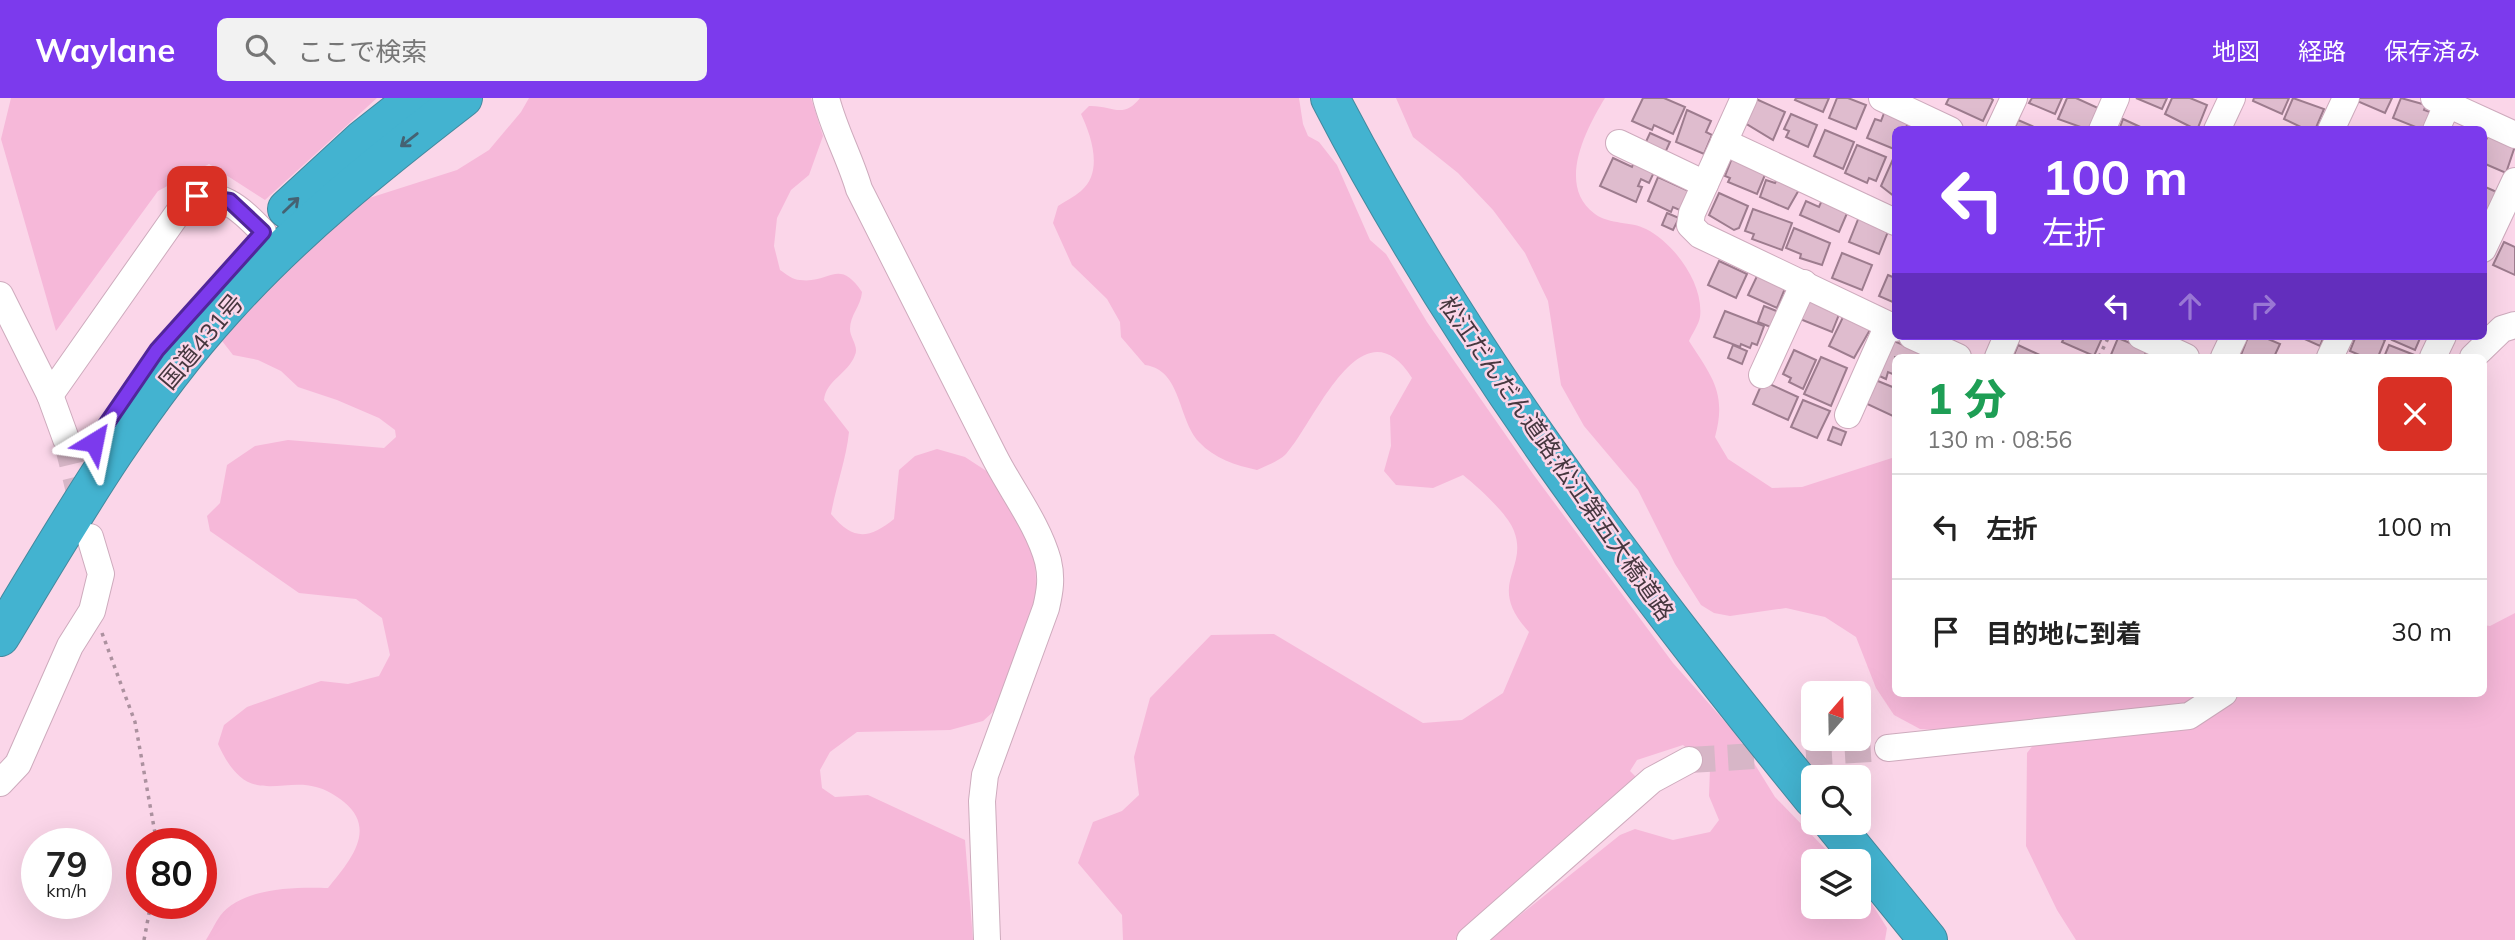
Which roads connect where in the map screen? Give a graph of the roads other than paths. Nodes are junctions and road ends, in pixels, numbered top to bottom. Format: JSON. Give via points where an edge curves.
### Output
{"nodes":[{"id":1,"x":415,"y":98,"type":"edge"},
{"id":2,"x":463,"y":98,"type":"edge"},
{"id":3,"x":826,"y":98,"type":"edge"},
{"id":4,"x":1330,"y":98,"type":"edge"},
{"id":5,"x":1744,"y":98,"type":"edge"},
{"id":6,"x":1882,"y":98,"type":"edge"},
{"id":7,"x":2014,"y":98,"type":"edge"},
{"id":8,"x":2116,"y":98,"type":"edge"},
{"id":9,"x":2232,"y":98,"type":"edge"},
{"id":10,"x":2346,"y":98,"type":"edge"},
{"id":11,"x":2444,"y":100,"type":"edge"},
{"id":12,"x":1942,"y":126,"type":"edge"},
{"id":13,"x":2001,"y":126,"type":"edge"},
{"id":14,"x":2104,"y":126,"type":"edge"},
{"id":15,"x":2219,"y":126,"type":"edge"},
{"id":16,"x":2333,"y":126,"type":"edge"},
{"id":17,"x":2437,"y":126,"type":"edge"},
{"id":18,"x":2515,"y":135,"type":"edge"},
{"id":19,"x":1724,"y":142,"type":"junction"},
{"id":20,"x":1619,"y":143,"type":"dead end"},
{"id":21,"x":2515,"y":181,"type":"edge"},
{"id":22,"x":1705,"y":184,"type":"junction"},
{"id":23,"x":1892,"y":221,"type":"edge"},
{"id":24,"x":263,"y":232,"type":"junction"},
{"id":25,"x":2487,"y":241,"type":"edge"},
{"id":26,"x":1804,"y":282,"type":"junction"},
{"id":27,"x":0,"y":295,"type":"edge"},
{"id":28,"x":2515,"y":325,"type":"edge"},
{"id":29,"x":1892,"y":326,"type":"edge"},
{"id":30,"x":1921,"y":340,"type":"edge"},
{"id":31,"x":2150,"y":340,"type":"edge"},
{"id":32,"x":1951,"y":354,"type":"edge"},
{"id":33,"x":2180,"y":354,"type":"edge"},
{"id":34,"x":2476,"y":354,"type":"edge"},
{"id":35,"x":1762,"y":374,"type":"dead end"},
{"id":36,"x":50,"y":395,"type":"junction"},
{"id":37,"x":1848,"y":415,"type":"dead end"},
{"id":38,"x":66,"y":439,"type":"tunnel mouth"},
{"id":39,"x":90,"y":537,"type":"tunnel mouth"},
{"id":40,"x":0,"y":590,"type":"edge"},
{"id":41,"x":0,"y":637,"type":"edge"},
{"id":42,"x":2218,"y":697,"type":"edge"},
{"id":43,"x":1888,"y":748,"type":"tunnel mouth"},
{"id":44,"x":1689,"y":760,"type":"tunnel mouth"},
{"id":45,"x":0,"y":783,"type":"edge"},
{"id":46,"x":1801,"y":784,"type":"edge"},
{"id":47,"x":1843,"y":835,"type":"edge"},
{"id":48,"x":987,"y":940,"type":"edge"},
{"id":49,"x":1470,"y":940,"type":"edge"},
{"id":50,"x":1928,"y":940,"type":"edge"}],
"edges":[{"from":24,"to":1,"type":"highway","name":"国道431号","one_way":true,"via":[[362,140]]},
{"from":2,"to":41,"type":"highway","name":"国道431号","one_way":true,"via":[[328,206],[224,309],[112,454]]},
{"from":3,"to":48,"type":"street","via":[[859,189],[1049,565],[1052,585],[1046,608],[985,775]]},
{"from":4,"to":46,"type":"highway","name":"松江だんだん道路;松江第五大橋道路","via":[[1423,265],[1500,384],[1688,643]]},
{"from":5,"to":19,"type":"street"},
{"from":6,"to":12,"type":"street"},
{"from":7,"to":13,"type":"street"},
{"from":8,"to":14,"type":"street"},
{"from":9,"to":15,"type":"street"},
{"from":10,"to":16,"type":"street"},
{"from":11,"to":17,"type":"street"},
{"from":11,"to":18,"type":"street"},
{"from":19,"to":22,"type":"street"},
{"from":19,"to":23,"type":"street"},
{"from":20,"to":22,"type":"street"},
{"from":21,"to":25,"type":"street"},
{"from":22,"to":26,"type":"street","via":[[1690,220],[1694,231]]},
{"from":24,"to":36,"type":"street","via":[[230,201],[197,196],[185,203]]},
{"from":24,"to":40,"type":"highway","name":"国道431号","via":[[157,350]]},
{"from":26,"to":29,"type":"street"},
{"from":26,"to":35,"type":"street"},
{"from":27,"to":36,"type":"street"},
{"from":28,"to":34,"type":"street","via":[[2502,329]]},
{"from":29,"to":37,"type":"street"},
{"from":30,"to":32,"type":"street"},
{"from":31,"to":33,"type":"street"},
{"from":36,"to":38,"type":"street"},
{"from":39,"to":45,"type":"street","via":[[101,574],[92,611],[70,646],[19,764]]},
{"from":42,"to":43,"type":"street","via":[[2189,716]]},
{"from":44,"to":49,"type":"street","via":[[1652,780]]},
{"from":47,"to":50,"type":"highway"}]}
